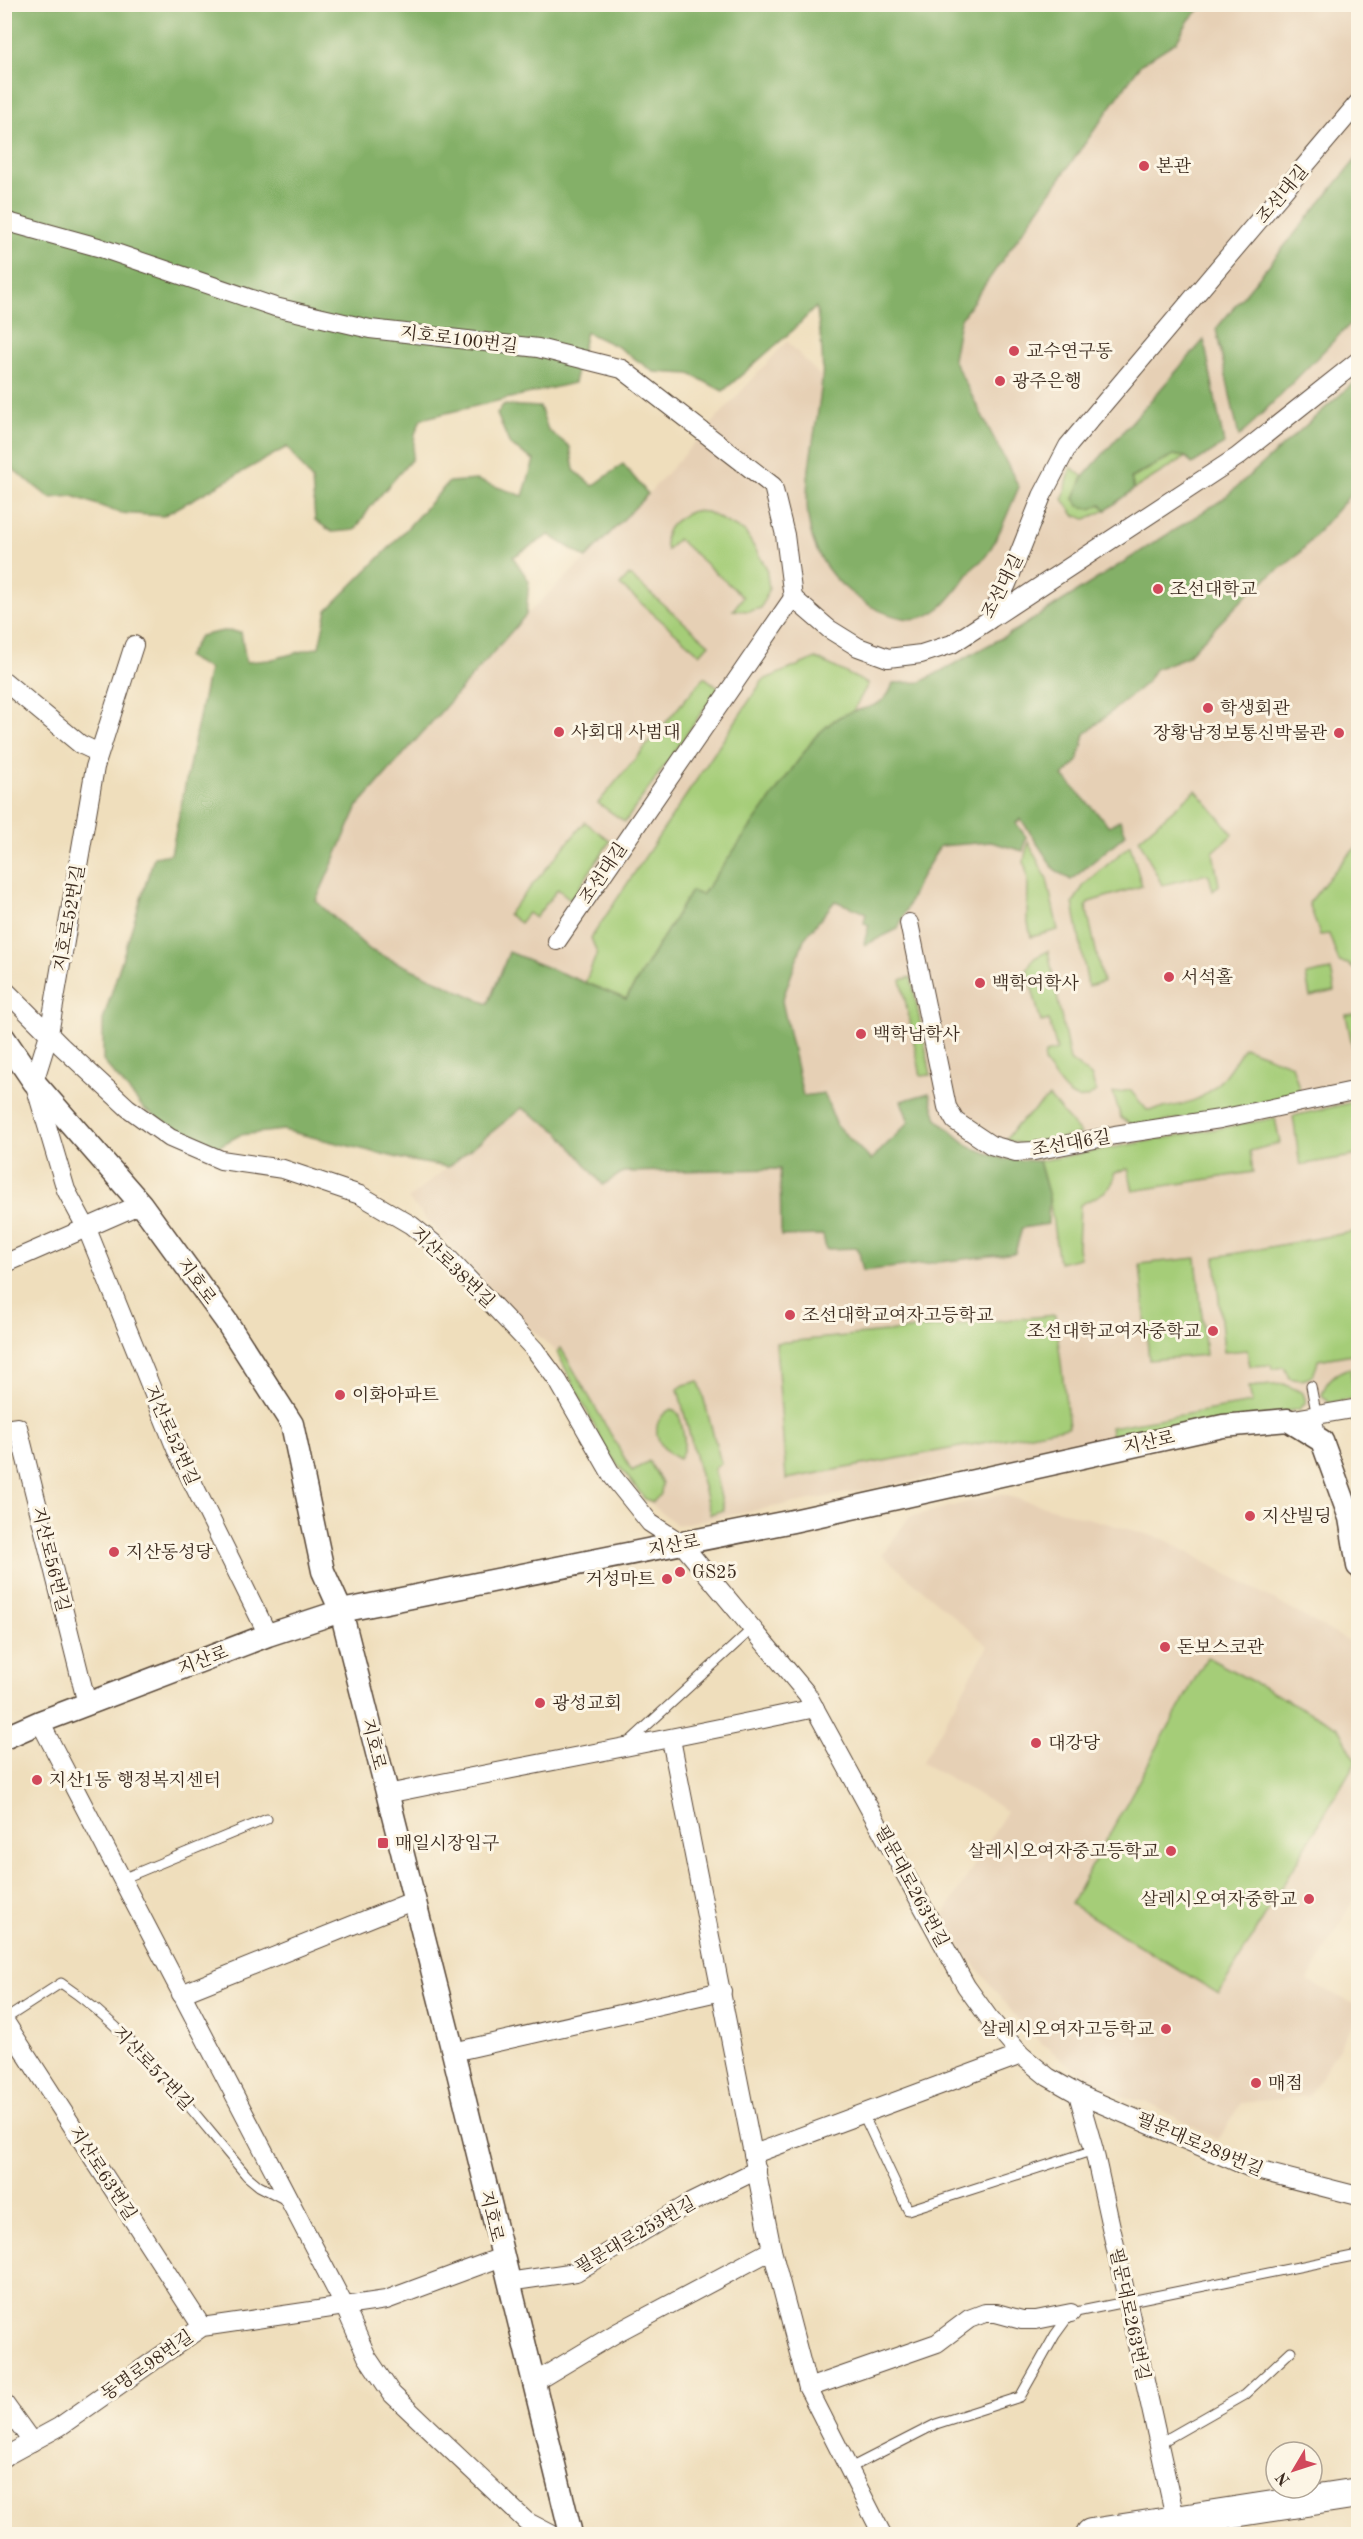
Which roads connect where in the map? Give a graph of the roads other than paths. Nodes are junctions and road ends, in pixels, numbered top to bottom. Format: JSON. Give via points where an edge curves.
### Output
{"nodes":[{"id":1,"x":1359,"y":103,"type":"edge"},
{"id":2,"x":4,"y":221,"type":"edge"},
{"id":3,"x":1359,"y":361,"type":"edge"},
{"id":4,"x":794,"y":598,"type":"junction"},
{"id":5,"x":989,"y":620,"type":"junction"},
{"id":6,"x":134,"y":645,"type":"dead end"},
{"id":7,"x":4,"y":681,"type":"edge"},
{"id":8,"x":99,"y":753,"type":"junction"},
{"id":9,"x":909,"y":923,"type":"dead end"},
{"id":10,"x":556,"y":941,"type":"dead end"},
{"id":11,"x":4,"y":988,"type":"edge"},
{"id":12,"x":49,"y":1034,"type":"junction"},
{"id":13,"x":4,"y":1038,"type":"edge"},
{"id":14,"x":34,"y":1082,"type":"junction"},
{"id":15,"x":1359,"y":1090,"type":"edge"},
{"id":16,"x":141,"y":1204,"type":"junction"},
{"id":17,"x":87,"y":1229,"type":"junction"},
{"id":18,"x":4,"y":1264,"type":"edge"},
{"id":19,"x":1311,"y":1386,"type":"dead end"},
{"id":20,"x":1359,"y":1408,"type":"edge"},
{"id":21,"x":1317,"y":1415,"type":"junction"},
{"id":22,"x":1288,"y":1420,"type":"junction"},
{"id":23,"x":4,"y":1429,"type":"edge"},
{"id":24,"x":1322,"y":1441,"type":"junction"},
{"id":25,"x":1354,"y":1521,"type":"edge"},
{"id":26,"x":681,"y":1543,"type":"junction"},
{"id":27,"x":1359,"y":1566,"type":"edge"},
{"id":28,"x":341,"y":1611,"type":"junction"},
{"id":29,"x":753,"y":1629,"type":"junction"},
{"id":30,"x":268,"y":1635,"type":"junction"},
{"id":31,"x":87,"y":1704,"type":"junction"},
{"id":32,"x":815,"y":1708,"type":"junction"},
{"id":33,"x":40,"y":1722,"type":"junction"},
{"id":34,"x":4,"y":1738,"type":"edge"},
{"id":35,"x":670,"y":1739,"type":"junction"},
{"id":36,"x":624,"y":1746,"type":"junction"},
{"id":37,"x":387,"y":1794,"type":"junction"},
{"id":38,"x":267,"y":1819,"type":"dead end"},
{"id":39,"x":122,"y":1879,"type":"junction"},
{"id":40,"x":415,"y":1900,"type":"junction"},
{"id":41,"x":722,"y":1991,"type":"junction"},
{"id":42,"x":182,"y":1994,"type":"junction"},
{"id":43,"x":4,"y":2020,"type":"edge"},
{"id":44,"x":453,"y":2052,"type":"junction"},
{"id":45,"x":1021,"y":2055,"type":"junction"},
{"id":46,"x":1078,"y":2094,"type":"junction"},
{"id":47,"x":863,"y":2114,"type":"junction"},
{"id":48,"x":1094,"y":2150,"type":"junction"},
{"id":49,"x":755,"y":2162,"type":"junction"},
{"id":50,"x":1359,"y":2196,"type":"edge"},
{"id":51,"x":291,"y":2202,"type":"junction"},
{"id":52,"x":772,"y":2250,"type":"junction"},
{"id":53,"x":1359,"y":2255,"type":"edge"},
{"id":54,"x":502,"y":2256,"type":"junction"},
{"id":55,"x":508,"y":2282,"type":"junction"},
{"id":56,"x":1127,"y":2301,"type":"junction"},
{"id":57,"x":344,"y":2304,"type":"junction"},
{"id":58,"x":1071,"y":2313,"type":"junction"},
{"id":59,"x":202,"y":2327,"type":"junction"},
{"id":60,"x":1291,"y":2351,"type":"dead end"},
{"id":61,"x":533,"y":2383,"type":"junction"},
{"id":62,"x":808,"y":2388,"type":"junction"},
{"id":63,"x":4,"y":2403,"type":"edge"},
{"id":64,"x":32,"y":2442,"type":"junction"},
{"id":65,"x":1158,"y":2444,"type":"junction"},
{"id":66,"x":4,"y":2457,"type":"edge"},
{"id":67,"x":850,"y":2468,"type":"junction"},
{"id":68,"x":1359,"y":2493,"type":"edge"},
{"id":69,"x":1176,"y":2522,"type":"junction"},
{"id":70,"x":551,"y":2535,"type":"edge"},
{"id":71,"x":571,"y":2535,"type":"edge"},
{"id":72,"x":882,"y":2535,"type":"edge"},
{"id":73,"x":1091,"y":2535,"type":"edge"}],
"edges":[{"from":1,"to":5,"type":"street","name":"조선대길","via":[[1068,446],[1042,496]]},
{"from":2,"to":4,"type":"street","name":"지호로100번길","via":[[98,247],[275,307],[370,329],[538,348],[622,369],[773,486]]},
{"from":3,"to":5,"type":"street","via":[[1237,457]]},
{"from":4,"to":5,"type":"street","name":"조선대길","via":[[829,629],[858,647],[888,658],[921,654],[952,644]]},
{"from":4,"to":10,"type":"street","name":"조선대길"},
{"from":6,"to":8,"type":"street","name":"지호로52번길"},
{"from":7,"to":8,"type":"street","via":[[80,744]]},
{"from":8,"to":12,"type":"street","name":"지호로52번길"},
{"from":9,"to":15,"type":"street","name":"조선대6길","via":[[947,1107],[955,1120],[992,1145],[1016,1152],[1034,1151]]},
{"from":11,"to":12,"type":"street","name":"지산로38번길"},
{"from":12,"to":14,"type":"street","name":"지호로52번길"},
{"from":12,"to":26,"type":"street","name":"지산로38번길","via":[[128,1108],[170,1138],[221,1160],[283,1169],[360,1195],[411,1225],[437,1246],[535,1350],[558,1381],[613,1477],[650,1523]]},
{"from":13,"to":14,"type":"street","name":"지호로"},
{"from":14,"to":16,"type":"street","name":"지호로"},
{"from":14,"to":17,"type":"street","name":"지산로52번길","via":[[66,1190]]},
{"from":16,"to":17,"type":"street"},
{"from":16,"to":28,"type":"street","name":"지호로","via":[[226,1321],[292,1424],[323,1571]]},
{"from":17,"to":18,"type":"street"},
{"from":17,"to":30,"type":"street","name":"지산로52번길","via":[[176,1449]]},
{"from":19,"to":21,"type":"lane"},
{"from":20,"to":21,"type":"street","name":"지산로"},
{"from":21,"to":22,"type":"street","name":"지산로"},
{"from":21,"to":24,"type":"lane"},
{"from":22,"to":24,"type":"street"},
{"from":22,"to":26,"type":"street","name":"지산로","via":[[1223,1426]]},
{"from":23,"to":31,"type":"street","name":"지산로56번길","via":[[18,1427]]},
{"from":24,"to":25,"type":"street"},
{"from":25,"to":27,"type":"street"},
{"from":26,"to":28,"type":"street","name":"지산로"},
{"from":26,"to":29,"type":"street","name":"필문대로263번길"},
{"from":28,"to":30,"type":"street","name":"지산로"},
{"from":28,"to":37,"type":"street","name":"지호로"},
{"from":29,"to":32,"type":"street","name":"필문대로263번길"},
{"from":29,"to":36,"type":"lane"},
{"from":30,"to":31,"type":"street","name":"지산로"},
{"from":31,"to":33,"type":"street","name":"지산로"},
{"from":32,"to":35,"type":"street"},
{"from":32,"to":45,"type":"street","name":"필문대로263번길","via":[[966,1986]]},
{"from":33,"to":34,"type":"street","name":"지산로"},
{"from":33,"to":39,"type":"street"},
{"from":35,"to":36,"type":"street"},
{"from":35,"to":41,"type":"street"},
{"from":36,"to":37,"type":"street"},
{"from":37,"to":40,"type":"street","name":"지호로"},
{"from":38,"to":39,"type":"lane"},
{"from":39,"to":42,"type":"street"},
{"from":40,"to":42,"type":"street"},
{"from":40,"to":44,"type":"street","name":"지호로"},
{"from":41,"to":44,"type":"street"},
{"from":41,"to":49,"type":"street"},
{"from":42,"to":51,"type":"street"},
{"from":43,"to":51,"type":"lane","name":"지산로57번길","via":[[61,1983],[128,2038],[177,2090],[247,2176]]},
{"from":43,"to":59,"type":"street","name":"지산로63번길"},
{"from":44,"to":54,"type":"street","name":"지호로"},
{"from":45,"to":46,"type":"street","name":"필문대로263번길"},
{"from":45,"to":47,"type":"street"},
{"from":46,"to":48,"type":"street","name":"필문대로263번길"},
{"from":46,"to":50,"type":"street","name":"필문대로289번길","via":[[1253,2169]]},
{"from":47,"to":48,"type":"lane","via":[[908,2210]]},
{"from":47,"to":49,"type":"street"},
{"from":48,"to":56,"type":"street","name":"필문대로263번길"},
{"from":49,"to":52,"type":"street"},
{"from":49,"to":55,"type":"street","name":"필문대로253번길","via":[[576,2272]]},
{"from":51,"to":57,"type":"street"},
{"from":52,"to":61,"type":"street","via":[[618,2332]]},
{"from":52,"to":62,"type":"street"},
{"from":53,"to":56,"type":"lane"},
{"from":54,"to":55,"type":"street","name":"지호로"},
{"from":54,"to":57,"type":"street","name":"동명로98번길","via":[[386,2300]]},
{"from":55,"to":61,"type":"street","name":"지호로"},
{"from":56,"to":58,"type":"lane"},
{"from":56,"to":65,"type":"street","name":"필문대로263번길"},
{"from":57,"to":59,"type":"street","name":"동명로98번길"},
{"from":57,"to":70,"type":"street","via":[[367,2357],[392,2394],[526,2521]]},
{"from":58,"to":62,"type":"street","via":[[1022,2320],[985,2313],[969,2319],[937,2343]]},
{"from":58,"to":67,"type":"lane","via":[[1054,2335],[1020,2397],[936,2424]]},
{"from":59,"to":64,"type":"street","name":"동명로98번길"},
{"from":60,"to":65,"type":"lane","via":[[1244,2395]]},
{"from":61,"to":71,"type":"street","name":"지호로"},
{"from":62,"to":67,"type":"street"},
{"from":63,"to":64,"type":"street"},
{"from":64,"to":66,"type":"street","name":"동명로98번길"},
{"from":65,"to":69,"type":"street","name":"필문대로263번길"},
{"from":67,"to":72,"type":"street"},
{"from":68,"to":69,"type":"main road"},
{"from":69,"to":73,"type":"main road"}]}
